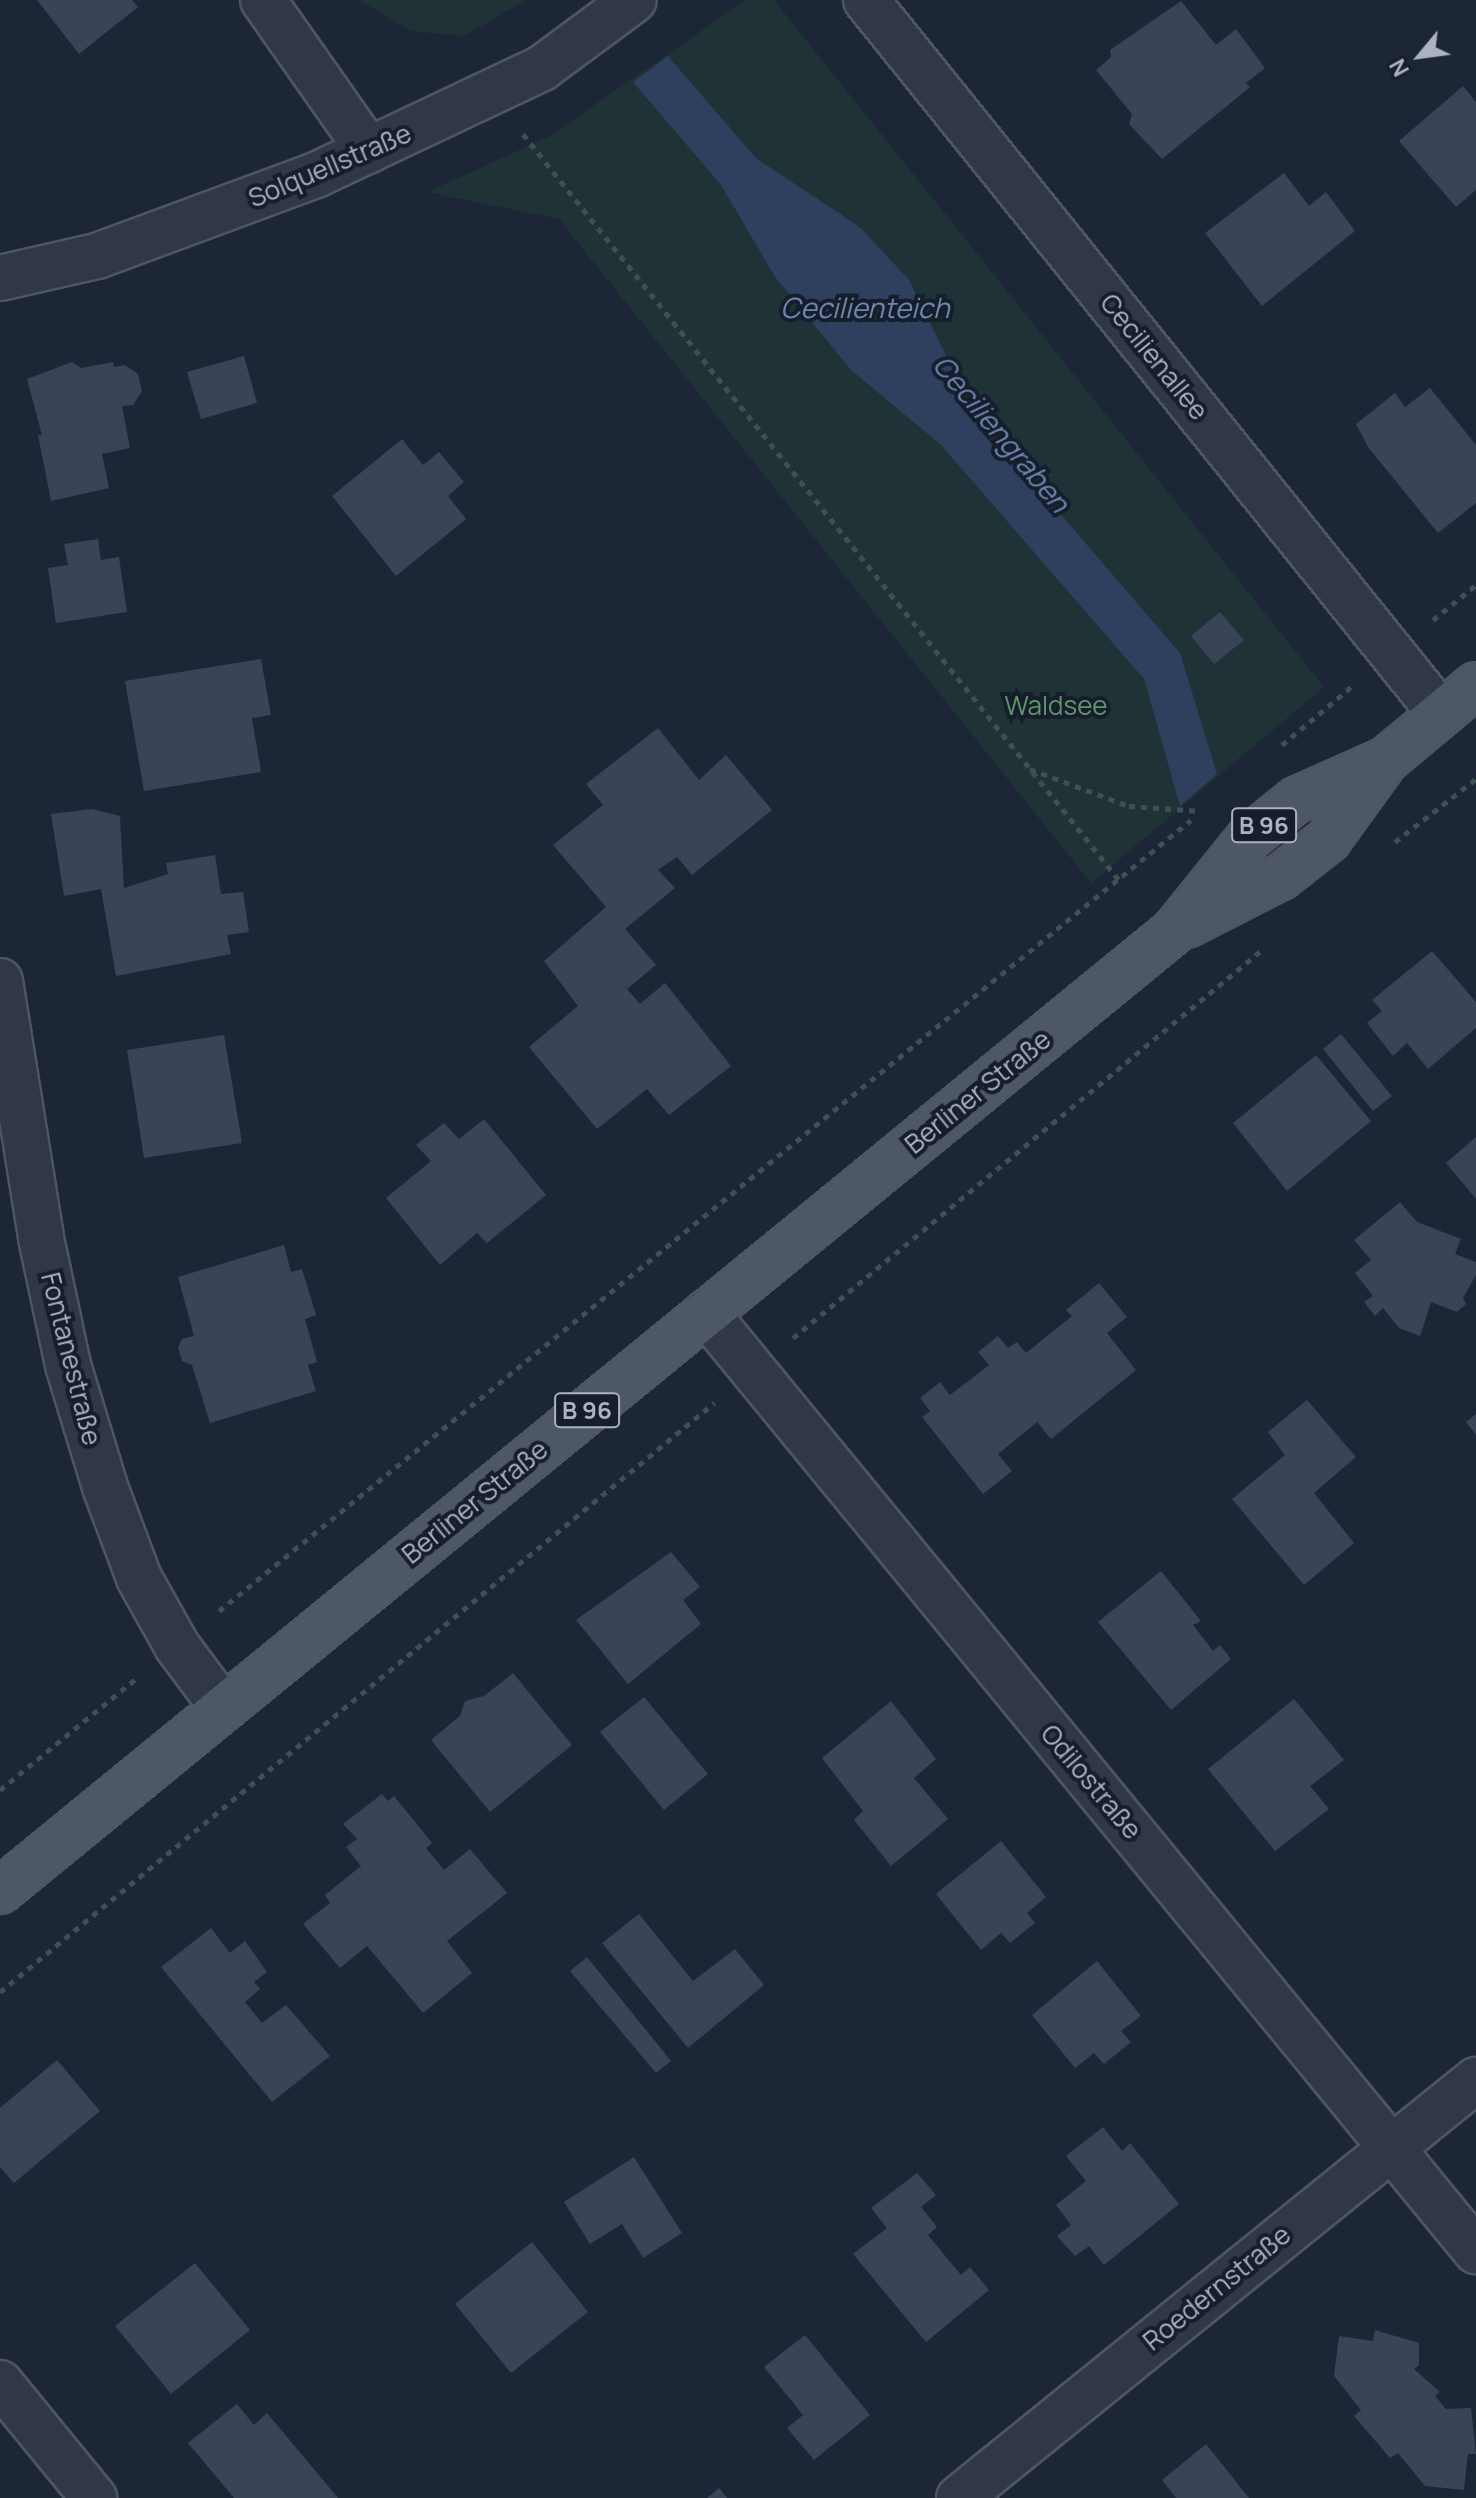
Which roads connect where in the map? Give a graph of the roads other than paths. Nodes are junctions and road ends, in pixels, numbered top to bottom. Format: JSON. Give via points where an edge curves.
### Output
{"nodes":[{"id":1,"x":263,"y":0,"type":"edge"},
{"id":2,"x":634,"y":0,"type":"edge"},
{"id":3,"x":866,"y":0,"type":"edge"},
{"id":4,"x":369,"y":151,"type":"junction"},
{"id":5,"x":0,"y":278,"type":"edge"},
{"id":6,"x":1476,"y":685,"type":"edge"},
{"id":7,"x":1441,"y":714,"type":"junction"},
{"id":8,"x":0,"y":981,"type":"edge"},
{"id":9,"x":706,"y":1313,"type":"junction"},
{"id":10,"x":223,"y":1708,"type":"junction"},
{"id":11,"x":0,"y":1891,"type":"edge"},
{"id":12,"x":1476,"y":2080,"type":"edge"},
{"id":13,"x":1392,"y":2146,"type":"junction"},
{"id":14,"x":1476,"y":2251,"type":"edge"},
{"id":15,"x":0,"y":2383,"type":"edge"},
{"id":16,"x":94,"y":2498,"type":"edge"},
{"id":17,"x":959,"y":2498,"type":"edge"}],
"edges":[{"from":1,"to":4,"type":"street"},
{"from":2,"to":4,"type":"street","name":"Solquellstraße","via":[[542,68]]},
{"from":3,"to":7,"type":"street","name":"Cecilienallee"},
{"from":4,"to":5,"type":"street","name":"Solquellstraße","via":[[226,211],[97,256]]},
{"from":6,"to":7,"type":"main road","name":"Berliner Straße","number":"B 96"},
{"from":7,"to":9,"type":"main road","name":"Berliner Straße","number":"B 96","via":[[1386,760],[1328,840],[1281,877],[1174,931]]},
{"from":8,"to":10,"type":"street","name":"Fontanestraße","via":[[41,1238],[68,1365],[105,1487],[139,1578],[177,1646]]},
{"from":9,"to":10,"type":"main road","name":"Berliner Straße","number":"B 96"},
{"from":9,"to":13,"type":"street","name":"Odilostraße"},
{"from":10,"to":11,"type":"main road","name":"Berliner Straße","number":"B 96"},
{"from":12,"to":13,"type":"street","name":"Roedernstraße"},
{"from":13,"to":14,"type":"street","name":"Odilostraße"},
{"from":13,"to":17,"type":"street","name":"Roedernstraße"},
{"from":15,"to":16,"type":"street"}]}
